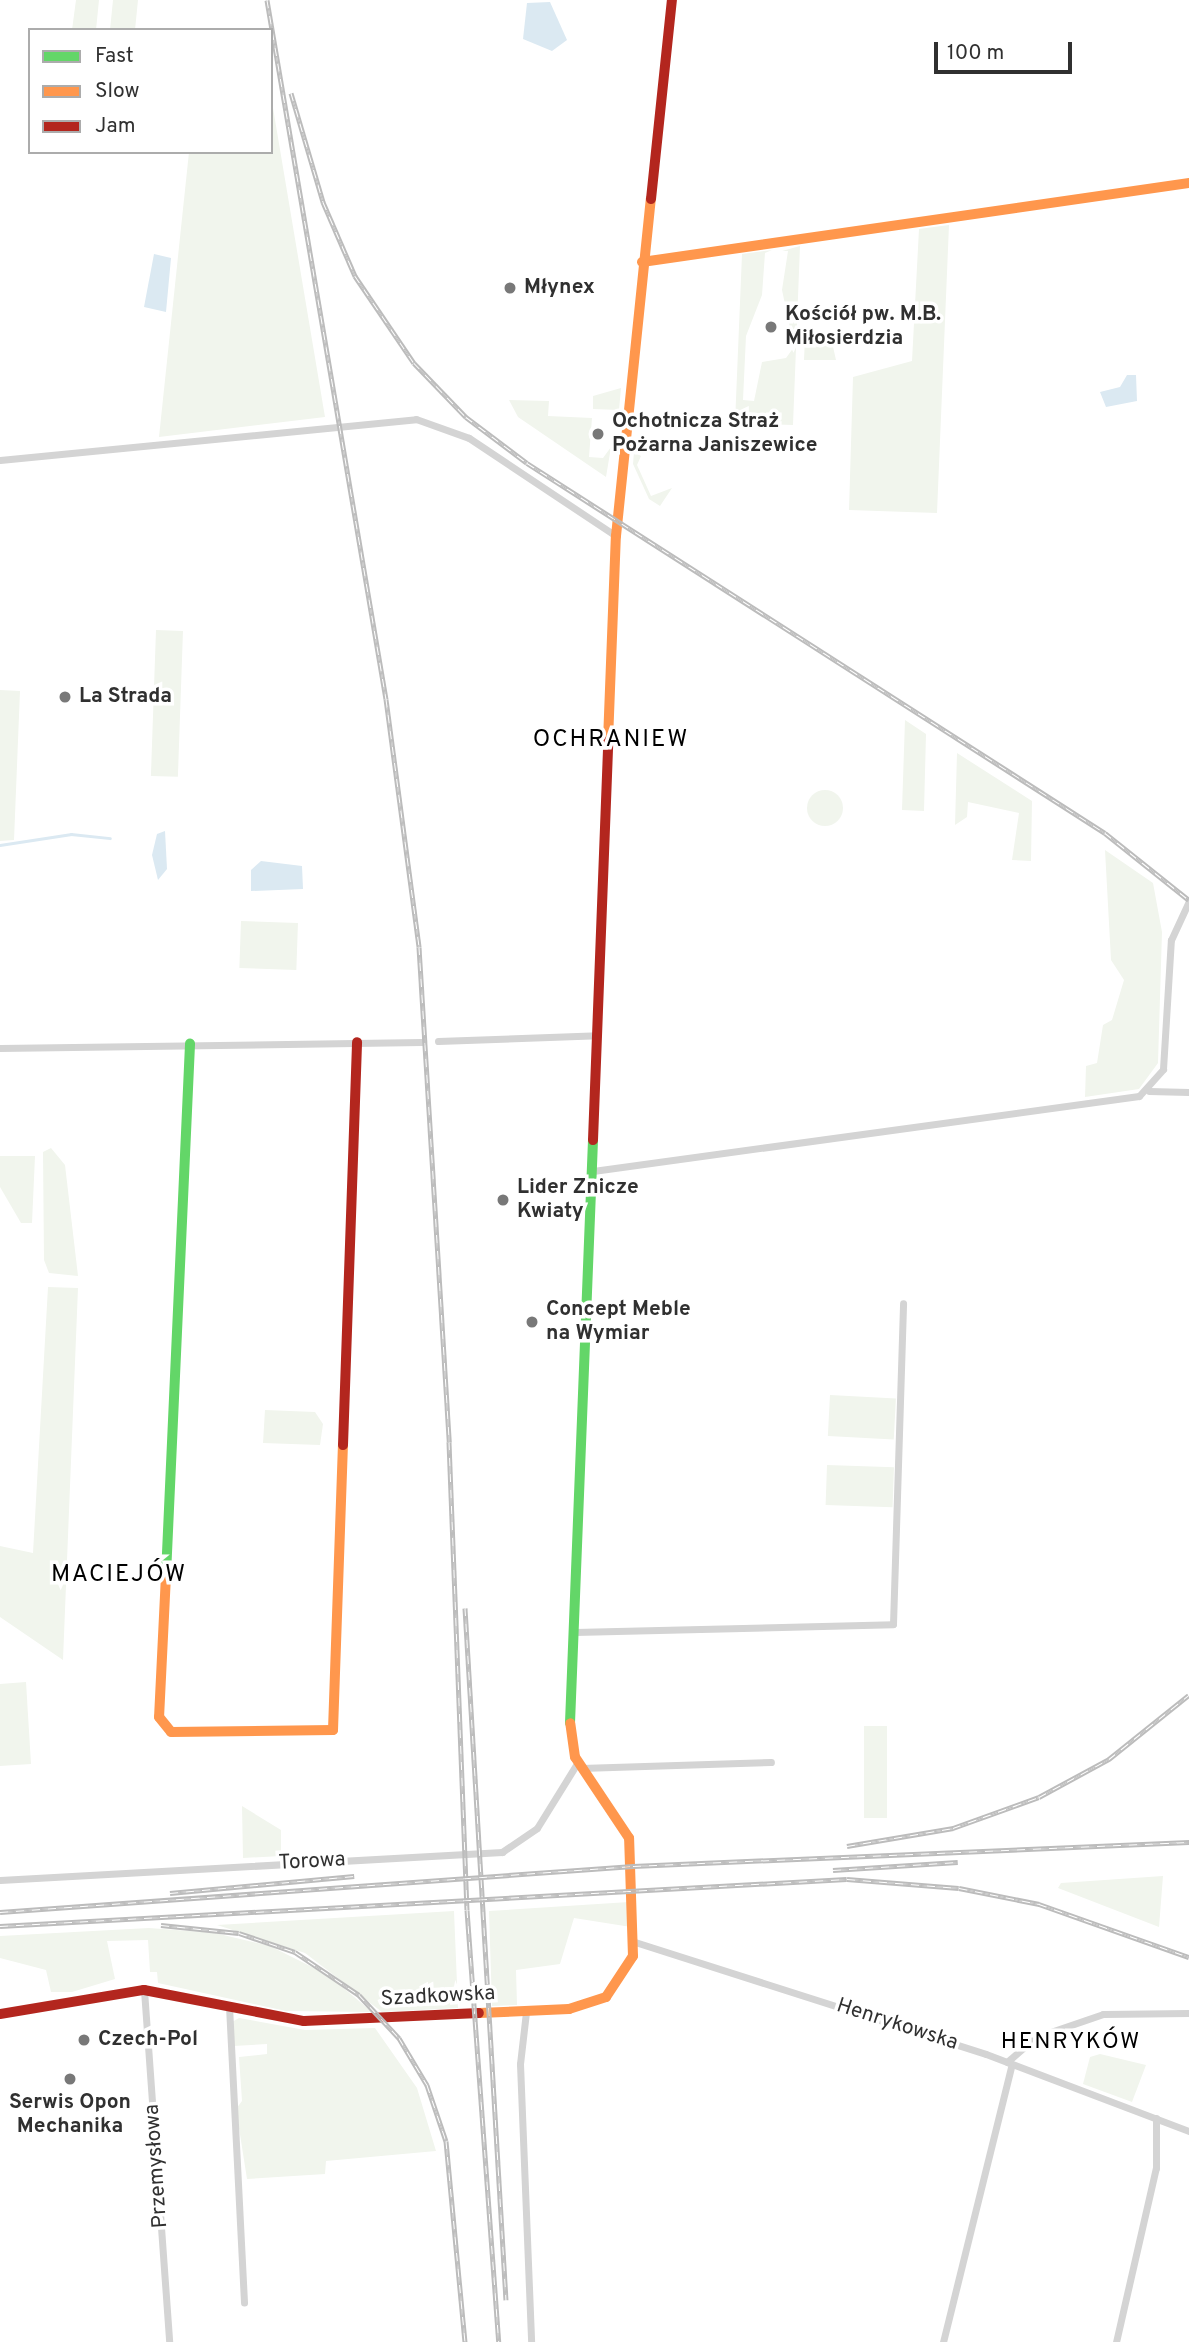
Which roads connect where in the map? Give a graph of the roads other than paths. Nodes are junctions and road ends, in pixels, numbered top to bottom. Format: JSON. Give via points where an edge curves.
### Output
{"nodes":[{"id":1,"x":671,"y":0,"type":"edge"},
{"id":2,"x":1189,"y":183,"type":"edge"},
{"id":3,"x":642,"y":262,"type":"junction"},
{"id":4,"x":0,"y":460,"type":"edge"},
{"id":5,"x":616,"y":536,"type":"junction"},
{"id":6,"x":1189,"y":901,"type":"edge"},
{"id":7,"x":599,"y":1035,"type":"junction"},
{"id":8,"x":438,"y":1041,"type":"dead end"},
{"id":9,"x":357,"y":1042,"type":"junction"},
{"id":10,"x":422,"y":1042,"type":"dead end"},
{"id":11,"x":190,"y":1044,"type":"junction"},
{"id":12,"x":0,"y":1048,"type":"edge"},
{"id":13,"x":1149,"y":1091,"type":"junction"},
{"id":14,"x":1189,"y":1092,"type":"edge"},
{"id":15,"x":593,"y":1171,"type":"junction"},
{"id":16,"x":903,"y":1303,"type":"dead end"},
{"id":17,"x":575,"y":1632,"type":"junction"},
{"id":18,"x":771,"y":1762,"type":"dead end"},
{"id":19,"x":580,"y":1765,"type":"junction"},
{"id":20,"x":0,"y":1880,"type":"edge"},
{"id":21,"x":635,"y":1942,"type":"junction"},
{"id":22,"x":144,"y":1990,"type":"junction"},
{"id":23,"x":229,"y":2006,"type":"junction"},
{"id":24,"x":526,"y":2012,"type":"junction"},
{"id":25,"x":1189,"y":2013,"type":"edge"},
{"id":26,"x":0,"y":2014,"type":"edge"},
{"id":27,"x":1010,"y":2063,"type":"junction"},
{"id":28,"x":1156,"y":2118,"type":"junction"},
{"id":29,"x":1189,"y":2131,"type":"edge"},
{"id":30,"x":244,"y":2303,"type":"dead end"},
{"id":31,"x":169,"y":2342,"type":"edge"},
{"id":32,"x":531,"y":2342,"type":"edge"},
{"id":33,"x":943,"y":2342,"type":"edge"},
{"id":34,"x":1116,"y":2342,"type":"edge"}],
"edges":[{"from":1,"to":3,"type":"street"},
{"from":2,"to":3,"type":"street"},
{"from":3,"to":5,"type":"street"},
{"from":4,"to":5,"type":"street","via":[[415,419],[469,438]]},
{"from":5,"to":7,"type":"street"},
{"from":6,"to":13,"type":"street","via":[[1171,940],[1163,1069]]},
{"from":7,"to":8,"type":"street"},
{"from":7,"to":15,"type":"street"},
{"from":9,"to":10,"type":"street"},
{"from":9,"to":11,"type":"street"},
{"from":9,"to":11,"type":"street","via":[[333,1730],[221,1735],[171,1732],[159,1717]]},
{"from":11,"to":12,"type":"street"},
{"from":13,"to":14,"type":"street"},
{"from":13,"to":15,"type":"street","via":[[1113,1102]]},
{"from":15,"to":17,"type":"street"},
{"from":16,"to":17,"type":"street","via":[[893,1624]]},
{"from":17,"to":19,"type":"street","name":"Szadkowska","via":[[573,1749]]},
{"from":18,"to":19,"type":"street"},
{"from":19,"to":20,"type":"street","name":"Torowa","via":[[530,1836],[488,1855]]},
{"from":19,"to":21,"type":"street","name":"Szadkowska","via":[[629,1838]]},
{"from":21,"to":24,"type":"street","name":"Szadkowska","via":[[627,1971],[606,1997],[583,2007]]},
{"from":21,"to":27,"type":"street","name":"Henrykowska"},
{"from":22,"to":23,"type":"street","name":"Szadkowska"},
{"from":22,"to":26,"type":"street","name":"Szadkowska"},
{"from":22,"to":31,"type":"street","name":"Przemysłowa"},
{"from":23,"to":24,"type":"street","name":"Szadkowska","via":[[304,2021]]},
{"from":23,"to":30,"type":"street"},
{"from":24,"to":32,"type":"street","via":[[520,2064]]},
{"from":25,"to":27,"type":"street","via":[[1103,2014],[1036,2037]]},
{"from":27,"to":28,"type":"street","name":"Henrykowska"},
{"from":27,"to":33,"type":"street"},
{"from":28,"to":29,"type":"street","name":"Henrykowska"},
{"from":28,"to":34,"type":"street","via":[[1156,2168]]}]}
